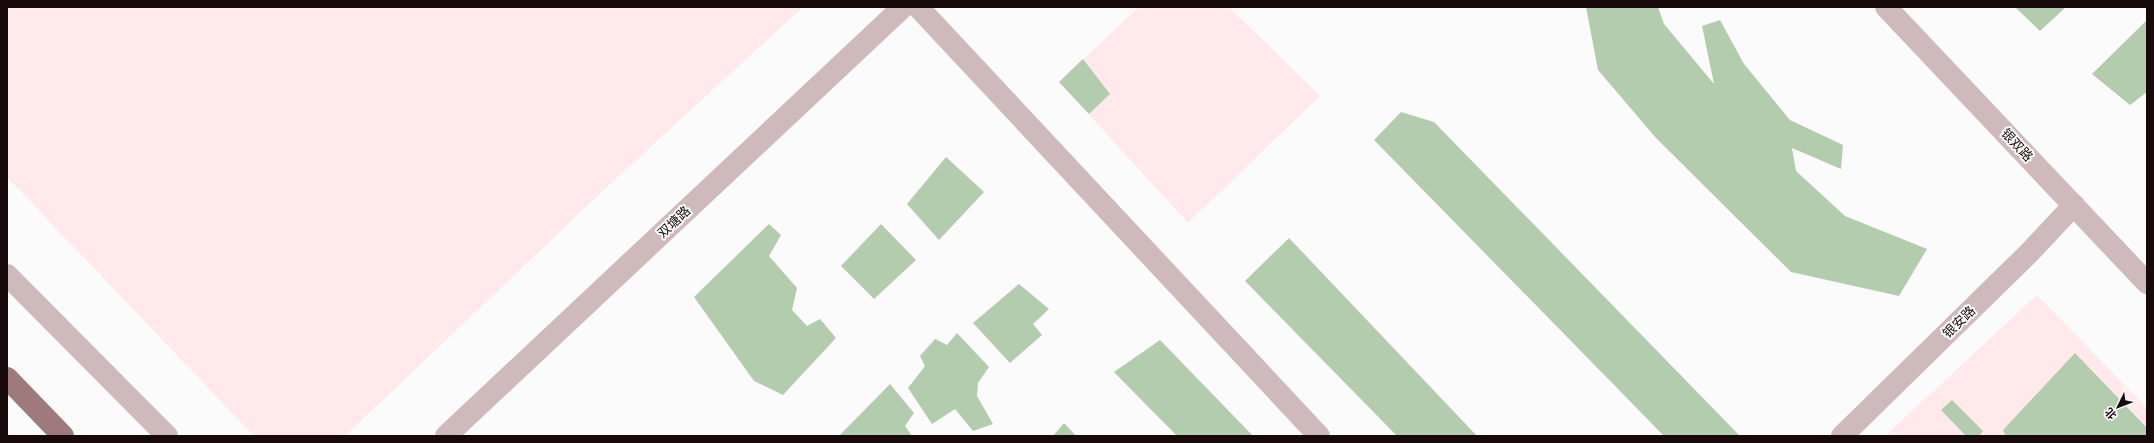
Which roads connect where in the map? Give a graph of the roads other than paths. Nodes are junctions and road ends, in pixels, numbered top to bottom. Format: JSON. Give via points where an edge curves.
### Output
{"nodes":[{"id":1,"x":903,"y":7,"type":"edge"},
{"id":2,"x":918,"y":7,"type":"edge"},
{"id":3,"x":1886,"y":7,"type":"edge"},
{"id":4,"x":2074,"y":205,"type":"junction"},
{"id":5,"x":7,"y":275,"type":"edge"},
{"id":6,"x":2147,"y":283,"type":"edge"},
{"id":7,"x":7,"y":378,"type":"edge"},
{"id":8,"x":64,"y":436,"type":"edge"},
{"id":9,"x":167,"y":436,"type":"edge"},
{"id":10,"x":446,"y":436,"type":"edge"},
{"id":11,"x":1319,"y":436,"type":"edge"},
{"id":12,"x":1842,"y":436,"type":"edge"}],
"edges":[{"from":1,"to":10,"type":"street","name":"双塘路"},
{"from":2,"to":11,"type":"street"},
{"from":3,"to":4,"type":"street","name":"银双路"},
{"from":4,"to":6,"type":"street","name":"银双路"},
{"from":4,"to":12,"type":"street","name":"银安路","via":[[2029,253]]},
{"from":5,"to":9,"type":"street"},
{"from":7,"to":8,"type":"highway"}]}
